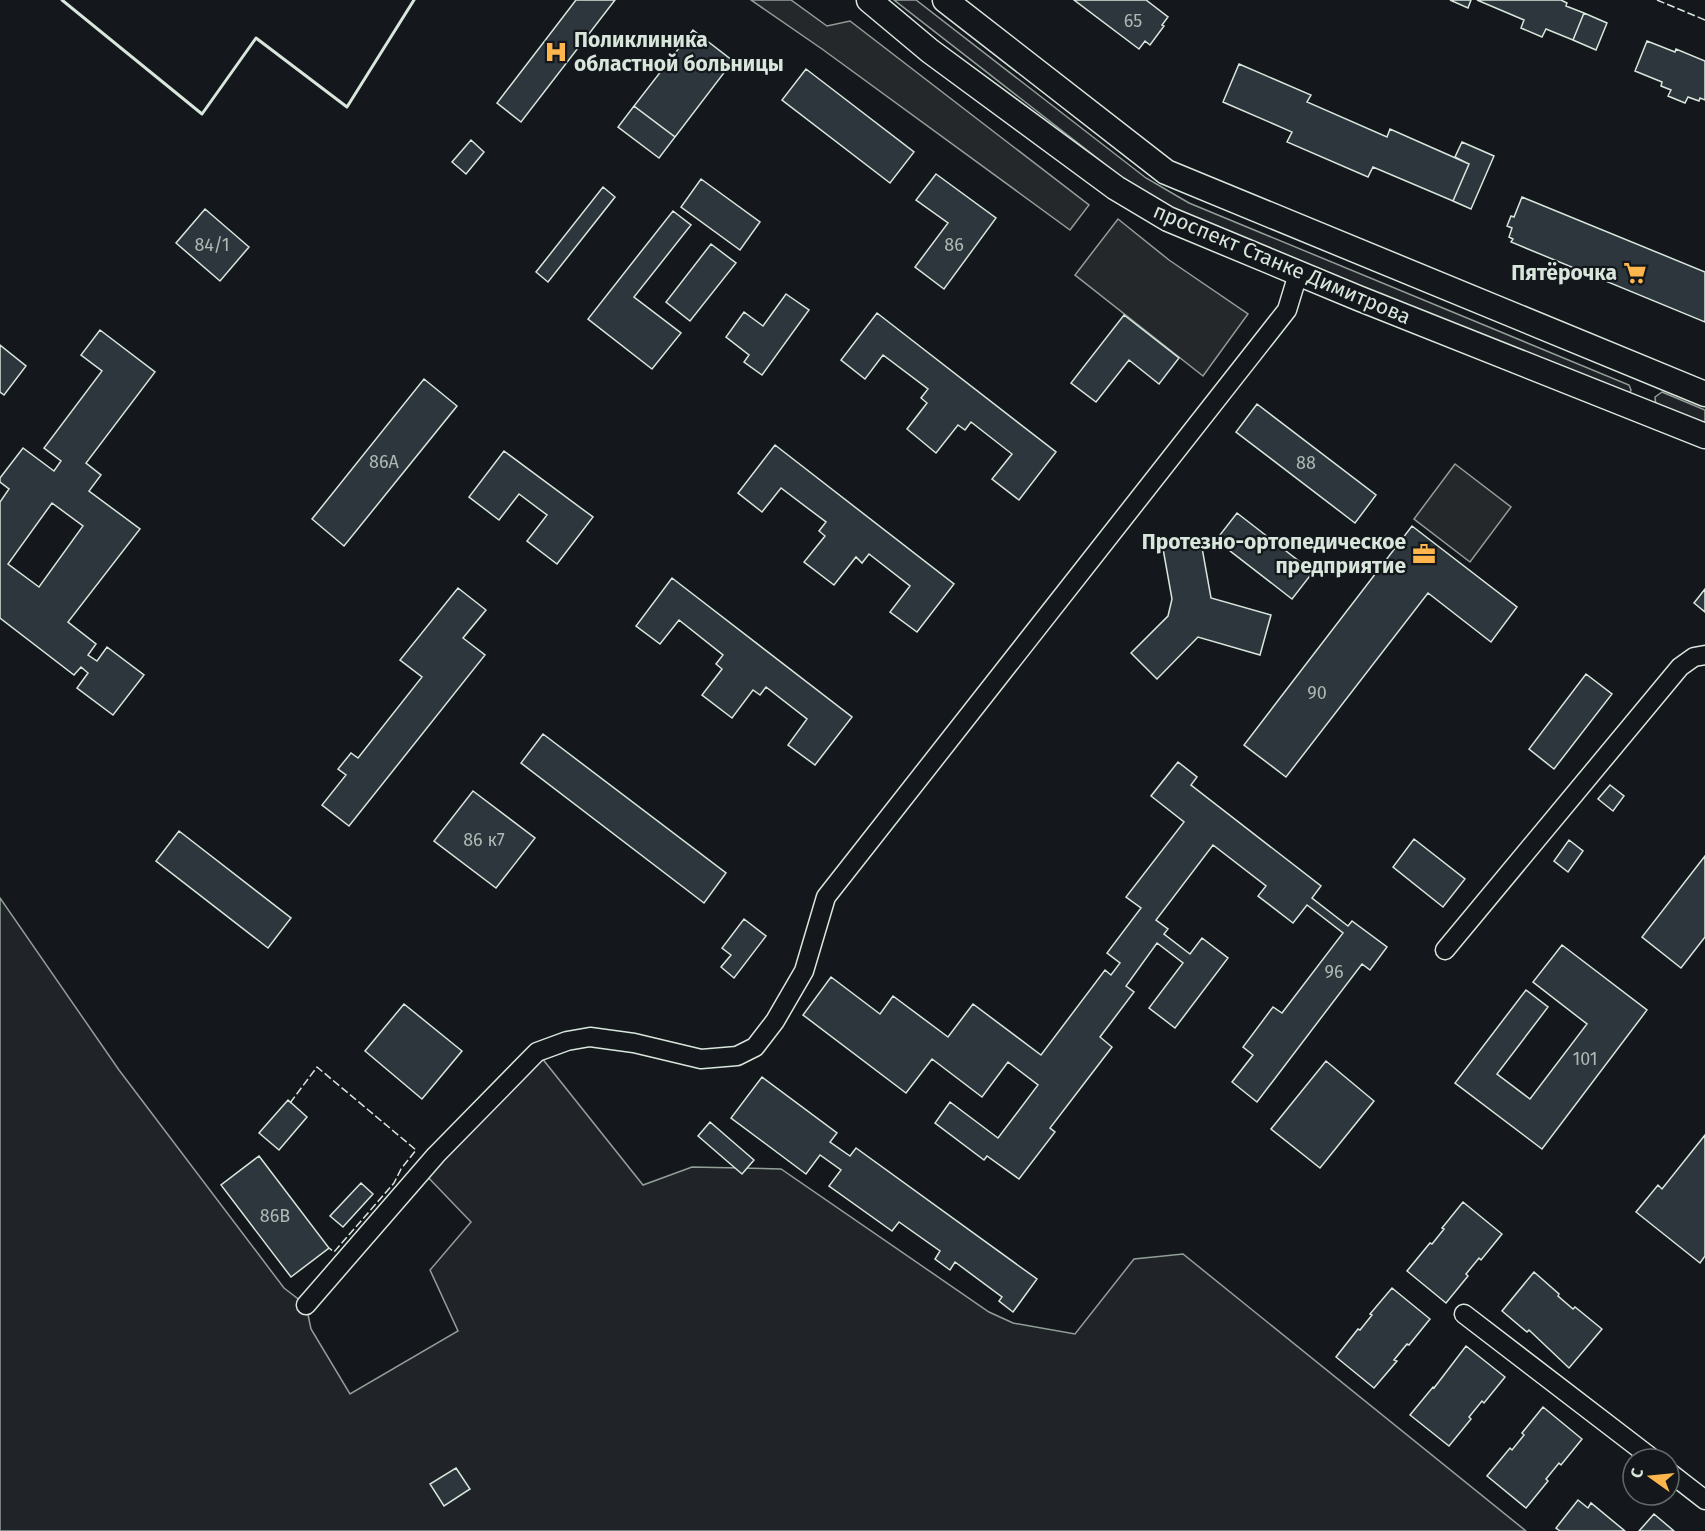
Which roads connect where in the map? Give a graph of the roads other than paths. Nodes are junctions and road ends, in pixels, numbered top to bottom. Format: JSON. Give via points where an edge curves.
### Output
{"nodes":[{"id":1,"x":869,"y":0,"type":"edge"},
{"id":2,"x":945,"y":0,"type":"edge"},
{"id":3,"x":1299,"y":274,"type":"junction"},
{"id":4,"x":1650,"y":372,"type":"junction"},
{"id":5,"x":1705,"y":394,"type":"edge"},
{"id":6,"x":1636,"y":409,"type":"junction"},
{"id":7,"x":1705,"y":436,"type":"edge"},
{"id":8,"x":1705,"y":655,"type":"edge"},
{"id":9,"x":1445,"y":950,"type":"dead end"},
{"id":10,"x":306,"y":1305,"type":"dead end"},
{"id":11,"x":1464,"y":1314,"type":"dead end"},
{"id":12,"x":1637,"y":1447,"type":"edge"},
{"id":13,"x":1681,"y":1481,"type":"edge"},
{"id":14,"x":1705,"y":1500,"type":"edge"}],
"edges":[{"from":1,"to":3,"type":"main road","name":"проспект Станке Димитрова","via":[[930,51],[1116,188],[1168,219]]},
{"from":2,"to":4,"type":"main road","name":"проспект Станке Димитрова","via":[[1166,172]]},
{"from":3,"to":6,"type":"main road","name":"проспект Станке Димитрова"},
{"from":3,"to":10,"type":"street","via":[[1287,310],[826,897],[804,971],[755,1047],[737,1056],[701,1059],[590,1037],[537,1052],[436,1155]]},
{"from":4,"to":5,"type":"main road","name":"проспект Станке Димитрова"},
{"from":4,"to":6,"type":"main road"},
{"from":6,"to":7,"type":"main road","name":"проспект Станке Димитрова"},
{"from":8,"to":9,"type":"street","via":[[1680,667]]},
{"from":11,"to":12,"type":"street"},
{"from":13,"to":14,"type":"street"}]}
